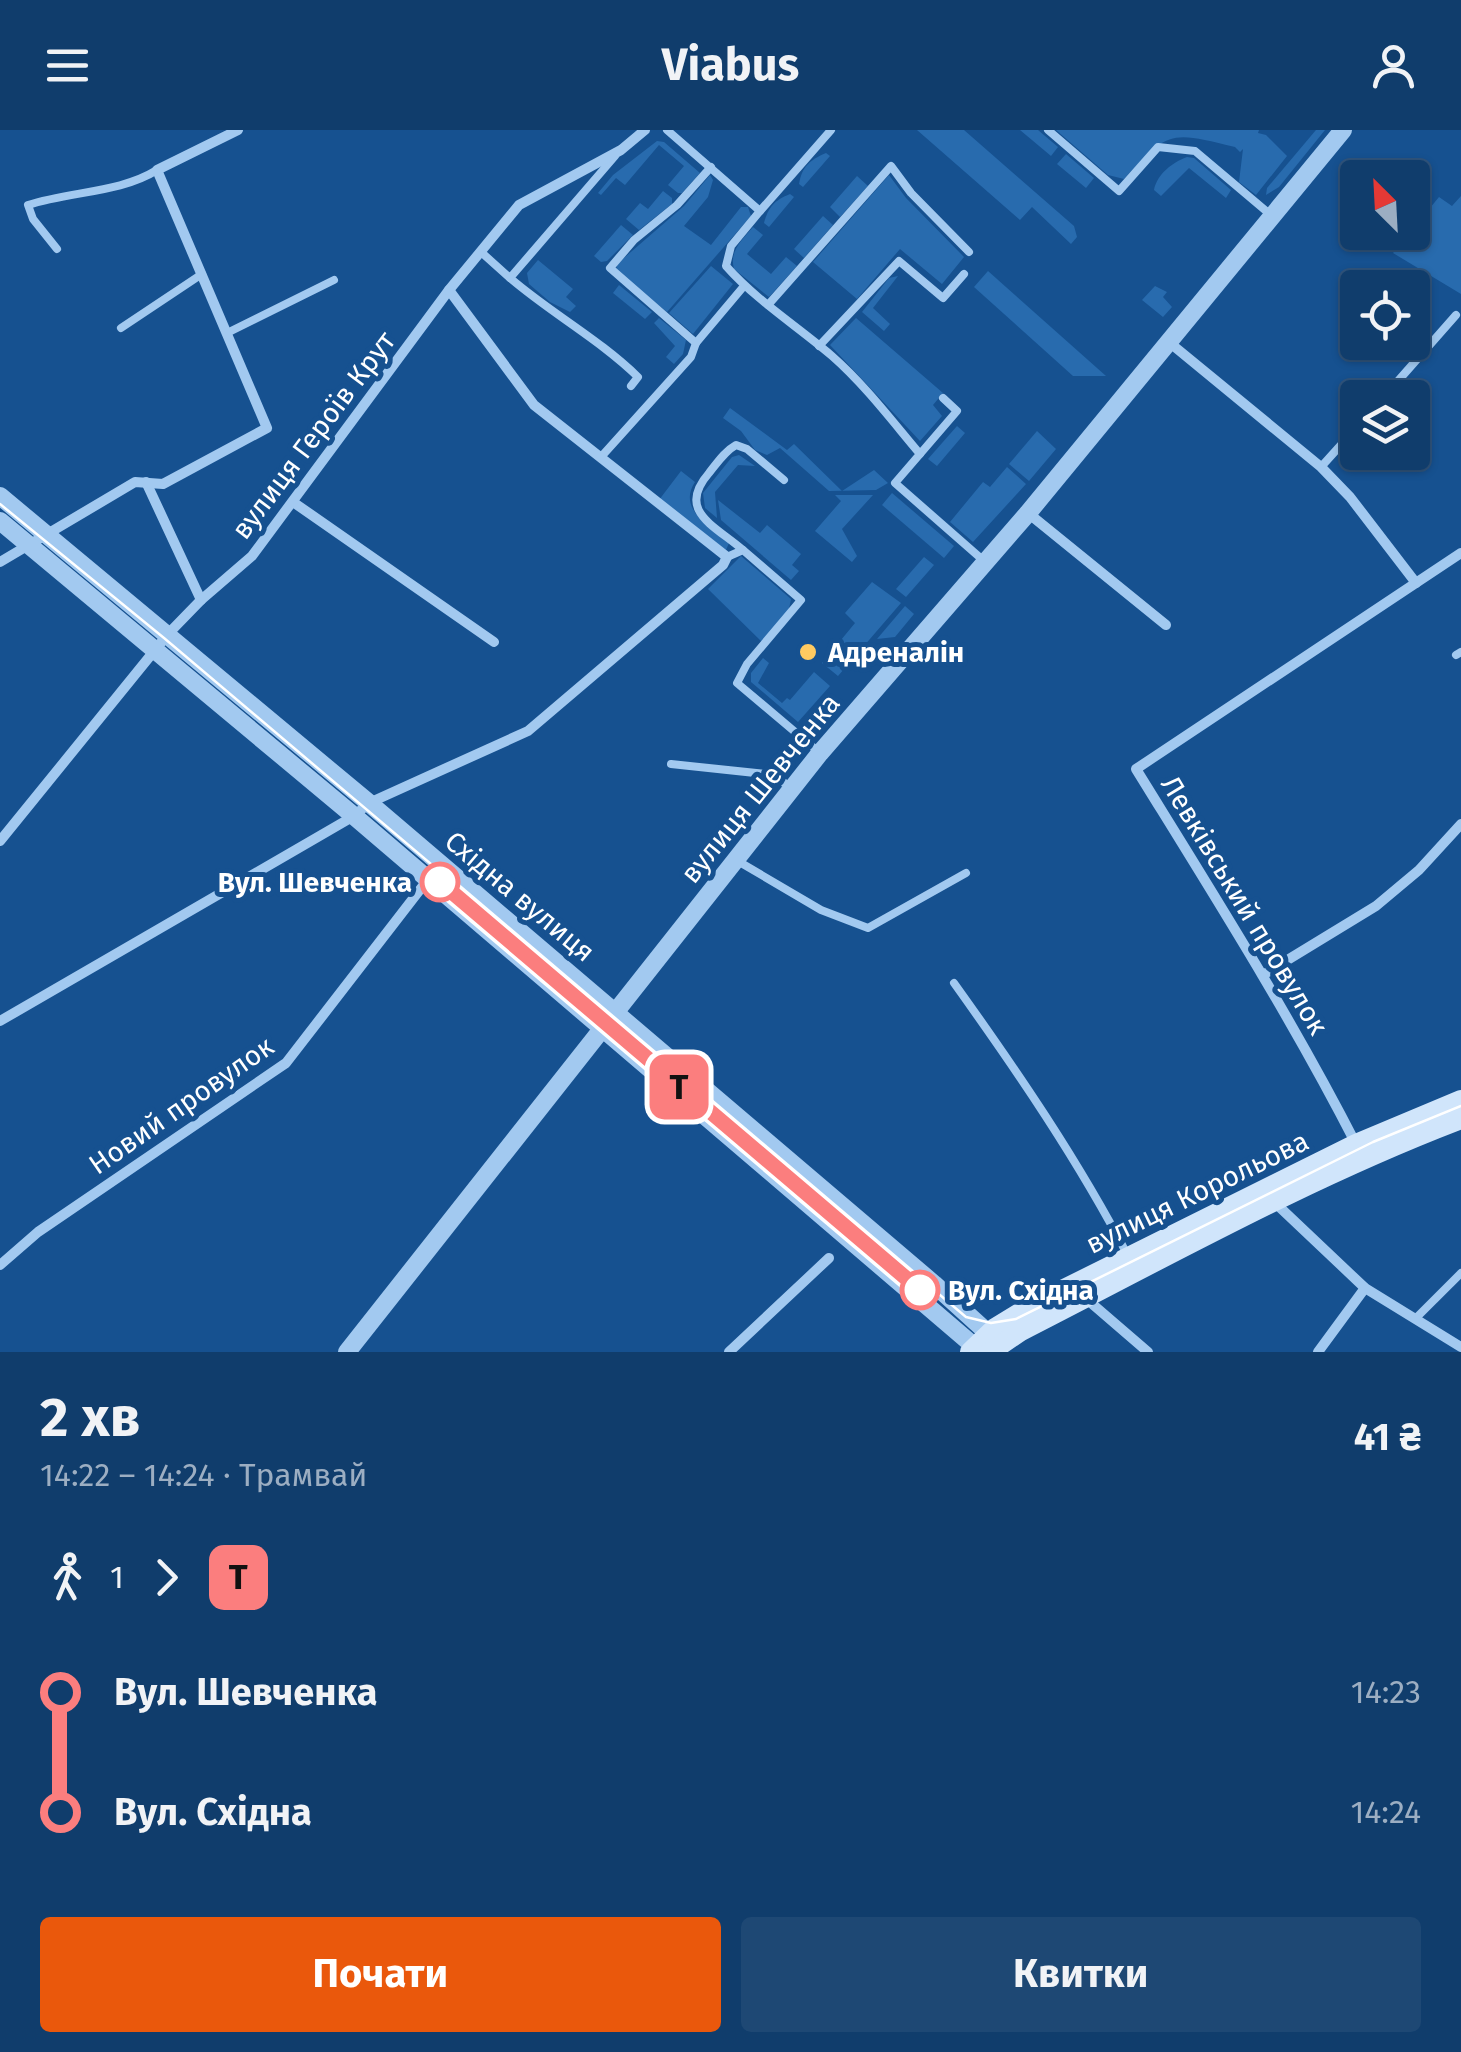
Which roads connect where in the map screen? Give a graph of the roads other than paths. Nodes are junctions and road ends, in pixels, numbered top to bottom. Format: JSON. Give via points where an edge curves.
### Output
{"nodes":[{"id":1,"x":238,"y":130,"type":"edge"},
{"id":2,"x":645,"y":130,"type":"edge"},
{"id":3,"x":667,"y":130,"type":"edge"},
{"id":4,"x":831,"y":130,"type":"edge"},
{"id":5,"x":1048,"y":130,"type":"edge"},
{"id":6,"x":1343,"y":130,"type":"edge"},
{"id":7,"x":621,"y":150,"type":"junction"},
{"id":8,"x":712,"y":167,"type":"junction"},
{"id":9,"x":157,"y":170,"type":"junction"},
{"id":10,"x":760,"y":211,"type":"junction"},
{"id":11,"x":1272,"y":217,"type":"junction"},
{"id":12,"x":57,"y":249,"type":"dead end"},
{"id":13,"x":481,"y":252,"type":"junction"},
{"id":14,"x":969,"y":252,"type":"dead end"},
{"id":15,"x":202,"y":274,"type":"junction"},
{"id":16,"x":964,"y":274,"type":"dead end"},
{"id":17,"x":510,"y":278,"type":"junction"},
{"id":18,"x":334,"y":280,"type":"dead end"},
{"id":19,"x":744,"y":286,"type":"junction"},
{"id":20,"x":449,"y":290,"type":"junction"},
{"id":21,"x":768,"y":305,"type":"junction"},
{"id":22,"x":1456,"y":315,"type":"dead end"},
{"id":23,"x":121,"y":328,"type":"dead end"},
{"id":24,"x":227,"y":333,"type":"junction"},
{"id":25,"x":696,"y":342,"type":"junction"},
{"id":26,"x":1170,"y":343,"type":"junction"},
{"id":27,"x":819,"y":346,"type":"junction"},
{"id":28,"x":1399,"y":380,"type":"edge"},
{"id":29,"x":631,"y":386,"type":"dead end"},
{"id":30,"x":943,"y":398,"type":"dead end"},
{"id":31,"x":1340,"y":446,"type":"edge"},
{"id":32,"x":920,"y":454,"type":"junction"},
{"id":33,"x":600,"y":456,"type":"junction"},
{"id":34,"x":1321,"y":467,"type":"junction"},
{"id":35,"x":784,"y":480,"type":"dead end"},
{"id":36,"x":146,"y":482,"type":"junction"},
{"id":37,"x":0,"y":496,"type":"edge"},
{"id":38,"x":293,"y":502,"type":"junction"},
{"id":39,"x":1028,"y":513,"type":"junction"},
{"id":40,"x":0,"y":521,"type":"edge"},
{"id":41,"x":46,"y":535,"type":"junction"},
{"id":42,"x":29,"y":545,"type":"junction"},
{"id":43,"x":742,"y":550,"type":"junction"},
{"id":44,"x":1461,"y":553,"type":"edge"},
{"id":45,"x":727,"y":557,"type":"junction"},
{"id":46,"x":984,"y":561,"type":"junction"},
{"id":47,"x":0,"y":562,"type":"edge"},
{"id":48,"x":1416,"y":583,"type":"junction"},
{"id":49,"x":201,"y":600,"type":"junction"},
{"id":50,"x":1166,"y":625,"type":"dead end"},
{"id":51,"x":168,"y":634,"type":"junction"},
{"id":52,"x":494,"y":642,"type":"dead end"},
{"id":53,"x":155,"y":649,"type":"junction"},
{"id":54,"x":820,"y":753,"type":"junction"},
{"id":55,"x":671,"y":764,"type":"dead end"},
{"id":56,"x":793,"y":787,"type":"junction"},
{"id":57,"x":370,"y":804,"type":"junction"},
{"id":58,"x":354,"y":816,"type":"junction"},
{"id":59,"x":1461,"y":824,"type":"edge"},
{"id":60,"x":0,"y":841,"type":"edge"},
{"id":61,"x":736,"y":860,"type":"junction"},
{"id":62,"x":441,"y":865,"type":"junction"},
{"id":63,"x":966,"y":873,"type":"dead end"},
{"id":64,"x":428,"y":880,"type":"junction"},
{"id":65,"x":1263,"y":975,"type":"junction"},
{"id":66,"x":954,"y":984,"type":"dead end"},
{"id":67,"x":609,"y":1021,"type":"junction"},
{"id":68,"x":0,"y":1022,"type":"edge"},
{"id":69,"x":1461,"y":1100,"type":"edge"},
{"id":70,"x":1461,"y":1119,"type":"edge"},
{"id":71,"x":1356,"y":1144,"type":"junction"},
{"id":72,"x":1269,"y":1195,"type":"junction"},
{"id":73,"x":1128,"y":1256,"type":"junction"},
{"id":74,"x":829,"y":1258,"type":"dead end"},
{"id":75,"x":0,"y":1265,"type":"edge"},
{"id":76,"x":1461,"y":1274,"type":"edge"},
{"id":77,"x":1365,"y":1288,"type":"junction"},
{"id":78,"x":1079,"y":1292,"type":"junction"},
{"id":79,"x":1416,"y":1319,"type":"junction"},
{"id":80,"x":984,"y":1347,"type":"edge"},
{"id":81,"x":1461,"y":1347,"type":"edge"},
{"id":82,"x":347,"y":1352,"type":"edge"},
{"id":83,"x":729,"y":1352,"type":"edge"},
{"id":84,"x":1148,"y":1352,"type":"edge"},
{"id":85,"x":1318,"y":1352,"type":"edge"}],
"edges":[{"from":1,"to":9,"type":"street"},
{"from":2,"to":7,"type":"street","name":"вулиця Героїв Крут"},
{"from":3,"to":8,"type":"lane"},
{"from":4,"to":10,"type":"lane"},
{"from":5,"to":11,"type":"lane","via":[[1118,191],[1158,147],[1196,151]]},
{"from":6,"to":11,"type":"street","name":"вулиця Шевченка"},
{"from":7,"to":13,"type":"street","name":"вулиця Героїв Крут","via":[[519,204]]},
{"from":7,"to":17,"type":"lane"},
{"from":8,"to":10,"type":"lane"},
{"from":8,"to":25,"type":"lane","via":[[610,268]]},
{"from":9,"to":12,"type":"lane","via":[[135,184],[28,205]]},
{"from":9,"to":15,"type":"street"},
{"from":10,"to":19,"type":"lane","via":[[731,246],[726,266]]},
{"from":11,"to":26,"type":"street","name":"вулиця Шевченка"},
{"from":13,"to":17,"type":"lane"},
{"from":13,"to":20,"type":"street","name":"вулиця Героїв Крут"},
{"from":14,"to":21,"type":"lane","via":[[891,166]]},
{"from":15,"to":23,"type":"lane"},
{"from":15,"to":24,"type":"street"},
{"from":16,"to":27,"type":"lane","via":[[943,298],[899,261]]},
{"from":17,"to":29,"type":"lane","via":[[617,356],[638,377]]},
{"from":18,"to":24,"type":"lane"},
{"from":19,"to":21,"type":"lane"},
{"from":19,"to":25,"type":"lane"},
{"from":20,"to":33,"type":"street","via":[[534,405]]},
{"from":20,"to":38,"type":"street","name":"вулиця Героїв Крут"},
{"from":21,"to":27,"type":"lane"},
{"from":22,"to":28,"type":"lane"},
{"from":24,"to":36,"type":"street","via":[[267,428],[163,484]]},
{"from":25,"to":33,"type":"lane","via":[[692,356]]},
{"from":26,"to":34,"type":"street"},
{"from":26,"to":39,"type":"street","name":"вулиця Шевченка"},
{"from":27,"to":32,"type":"lane"},
{"from":30,"to":32,"type":"lane","via":[[956,411]]},
{"from":31,"to":34,"type":"lane"},
{"from":32,"to":46,"type":"lane","via":[[895,483]]},
{"from":33,"to":45,"type":"street"},
{"from":34,"to":48,"type":"street"},
{"from":35,"to":43,"type":"lane","via":[[736,445],[697,486],[698,512]]},
{"from":36,"to":41,"type":"street","via":[[135,482]]},
{"from":36,"to":49,"type":"street"},
{"from":37,"to":41,"type":"street","name":"Східна вулиця"},
{"from":38,"to":49,"type":"street","name":"вулиця Героїв Крут","via":[[252,556]]},
{"from":38,"to":52,"type":"street"},
{"from":39,"to":46,"type":"street","name":"вулиця Шевченка"},
{"from":39,"to":50,"type":"street"},
{"from":40,"to":42,"type":"street","name":"Східна вулиця"},
{"from":41,"to":42,"type":"street"},
{"from":41,"to":51,"type":"street","name":"Східна вулиця"},
{"from":42,"to":47,"type":"street"},
{"from":42,"to":53,"type":"street","name":"Східна вулиця"},
{"from":43,"to":45,"type":"lane"},
{"from":43,"to":54,"type":"lane","via":[[801,600],[737,683]]},
{"from":44,"to":48,"type":"street","name":"Левківський провулок"},
{"from":45,"to":57,"type":"street","via":[[698,590],[528,731]]},
{"from":46,"to":54,"type":"street","name":"вулиця Шевченка"},
{"from":48,"to":65,"type":"street","name":"Левківський провулок","via":[[1136,769]]},
{"from":49,"to":51,"type":"street","name":"вулиця Героїв Крут"},
{"from":51,"to":53,"type":"street","name":"вулиця Героїв Крут"},
{"from":51,"to":57,"type":"street","name":"Східна вулиця"},
{"from":53,"to":58,"type":"street","name":"Східна вулиця"},
{"from":53,"to":60,"type":"street","name":"вулиця Героїв Крут"},
{"from":54,"to":56,"type":"street","name":"вулиця Шевченка"},
{"from":55,"to":56,"type":"lane","via":[[765,774]]},
{"from":56,"to":61,"type":"street","name":"вулиця Шевченка"},
{"from":57,"to":58,"type":"street"},
{"from":57,"to":62,"type":"street","name":"Східна вулиця"},
{"from":58,"to":64,"type":"street","name":"Східна вулиця"},
{"from":58,"to":68,"type":"street"},
{"from":59,"to":65,"type":"street","via":[[1376,906]]},
{"from":61,"to":63,"type":"lane","via":[[820,910],[868,928]]},
{"from":61,"to":67,"type":"street","name":"вулиця Шевченка"},
{"from":62,"to":64,"type":"street","name":"Новий провулок"},
{"from":62,"to":67,"type":"street","name":"Східна вулиця"},
{"from":64,"to":67,"type":"street","name":"Східна вулиця"},
{"from":64,"to":75,"type":"street","name":"Новий провулок","via":[[286,1062]]},
{"from":65,"to":71,"type":"street","name":"Левківський провулок"},
{"from":66,"to":73,"type":"lane","via":[[1097,1196]]},
{"from":67,"to":80,"type":"street","name":"Східна вулиця"},
{"from":67,"to":82,"type":"street","name":"вулиця Шевченка"},
{"from":69,"to":71,"type":"main road","name":"вулиця Корольова"},
{"from":70,"to":72,"type":"main road","name":"вулиця Корольова"},
{"from":71,"to":72,"type":"main road","name":"вулиця Корольова"},
{"from":72,"to":73,"type":"main road","name":"вулиця Корольова"},
{"from":72,"to":77,"type":"street"},
{"from":72,"to":78,"type":"main road","name":"вулиця Корольова"},
{"from":73,"to":78,"type":"main road","name":"вулиця Корольова"},
{"from":74,"to":83,"type":"street"},
{"from":76,"to":79,"type":"lane"},
{"from":77,"to":79,"type":"street"},
{"from":77,"to":85,"type":"street"},
{"from":78,"to":80,"type":"main road","name":"вулиця Корольова"},
{"from":78,"to":84,"type":"street"},
{"from":79,"to":81,"type":"street"}]}
